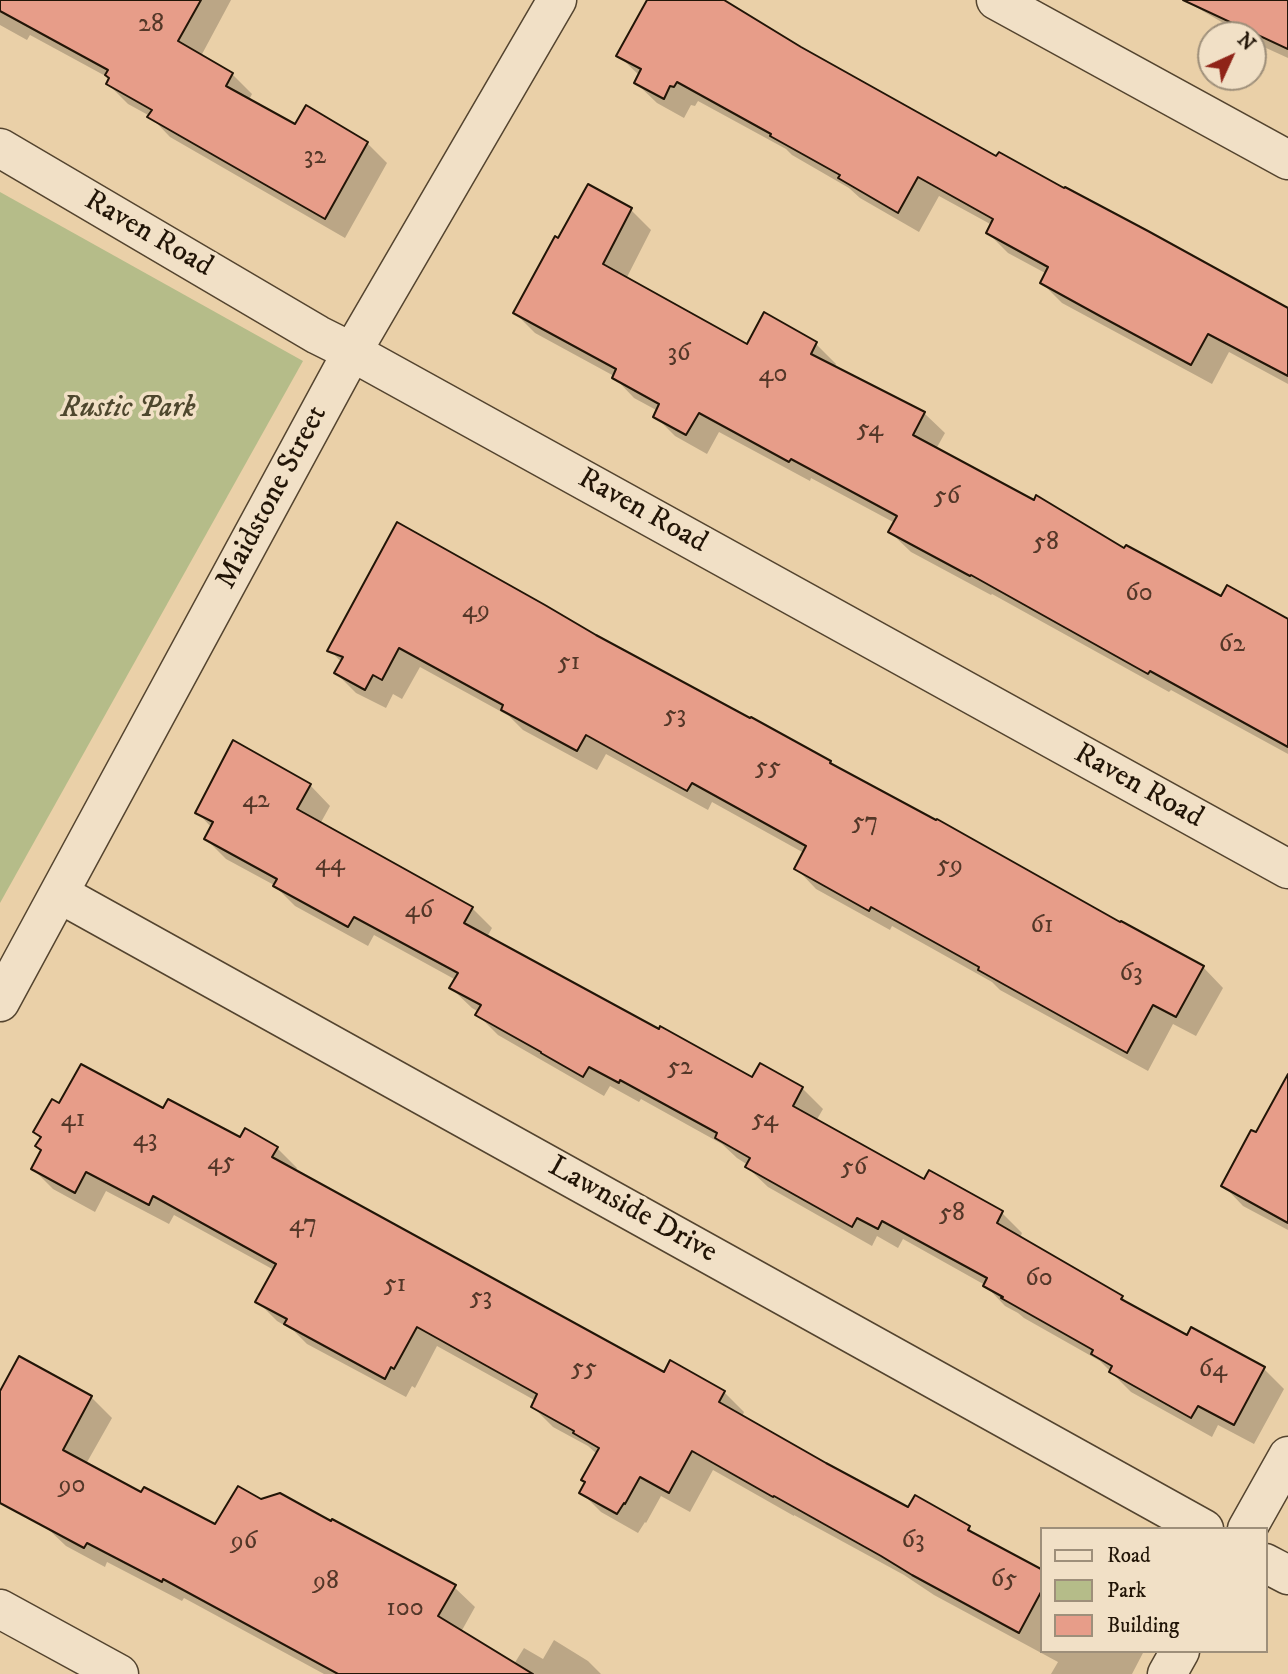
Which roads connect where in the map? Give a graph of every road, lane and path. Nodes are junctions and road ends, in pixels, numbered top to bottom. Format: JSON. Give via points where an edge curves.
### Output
{"nodes":[{"id":1,"x":557,"y":0,"type":"edge"},
{"id":2,"x":996,"y":0,"type":"edge"},
{"id":3,"x":0,"y":148,"type":"edge"},
{"id":4,"x":1288,"y":160,"type":"edge"},
{"id":5,"x":352,"y":352,"type":"junction"},
{"id":6,"x":1288,"y":869,"type":"edge"},
{"id":7,"x":60,"y":894,"type":"junction"},
{"id":8,"x":0,"y":1002,"type":"edge"},
{"id":9,"x":1288,"y":1456,"type":"edge"},
{"id":10,"x":1199,"y":1527,"type":"edge"},
{"id":11,"x":1248,"y":1527,"type":"edge"},
{"id":12,"x":1267,"y":1564,"type":"edge"},
{"id":13,"x":1288,"y":1575,"type":"edge"},
{"id":14,"x":0,"y":1609,"type":"edge"},
{"id":15,"x":1179,"y":1653,"type":"edge"},
{"id":16,"x":119,"y":1674,"type":"edge"},
{"id":17,"x":1167,"y":1674,"type":"edge"}],
"edges":[{"from":1,"to":5,"type":"street","name":"Maidstone Street"},
{"from":2,"to":4,"type":"street"},
{"from":3,"to":5,"type":"street","name":"Raven Road"},
{"from":5,"to":6,"type":"street","name":"Raven Road"},
{"from":5,"to":7,"type":"street","name":"Maidstone Street"},
{"from":7,"to":8,"type":"street","name":"Maidstone Street"},
{"from":7,"to":10,"type":"street","name":"Lawnside Drive"},
{"from":9,"to":11,"type":"street"},
{"from":12,"to":13,"type":"street"},
{"from":14,"to":16,"type":"street"},
{"from":15,"to":17,"type":"street"}]}
